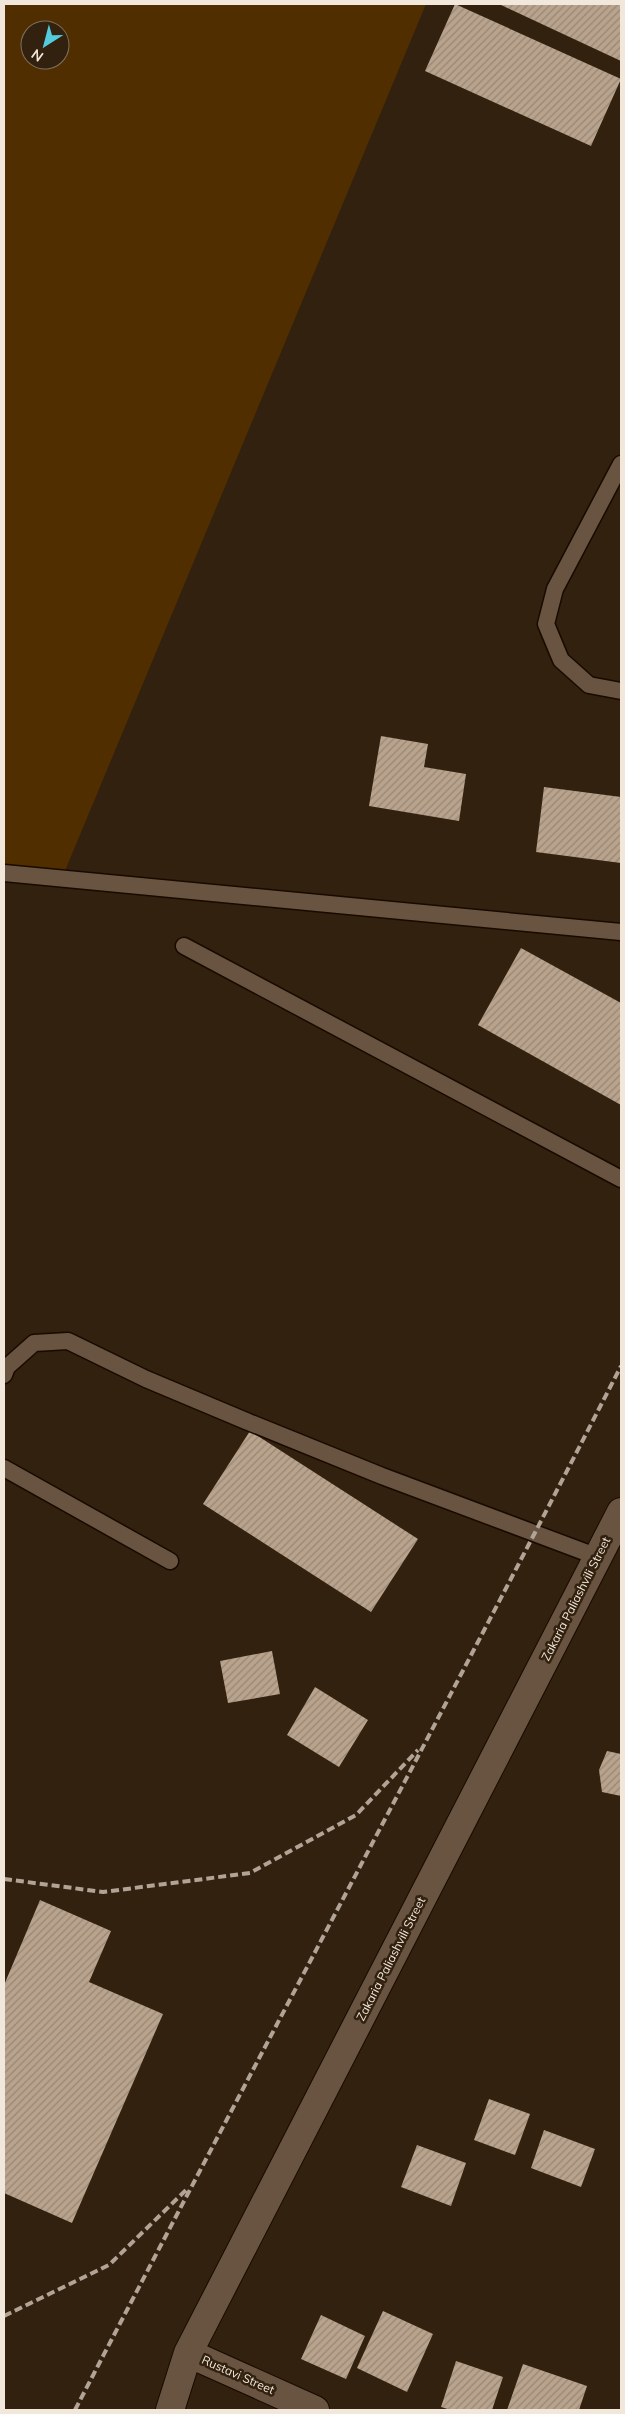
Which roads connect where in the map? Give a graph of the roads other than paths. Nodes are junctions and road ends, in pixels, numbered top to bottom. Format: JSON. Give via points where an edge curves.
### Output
{"nodes":[{"id":1,"x":621,"y":464,"type":"edge"},
{"id":2,"x":621,"y":692,"type":"edge"},
{"id":3,"x":4,"y":872,"type":"edge"},
{"id":4,"x":621,"y":932,"type":"edge"},
{"id":5,"x":184,"y":946,"type":"dead end"},
{"id":6,"x":621,"y":1179,"type":"edge"},
{"id":7,"x":4,"y":1375,"type":"edge"},
{"id":8,"x":4,"y":1468,"type":"edge"},
{"id":9,"x":621,"y":1512,"type":"edge"},
{"id":10,"x":598,"y":1557,"type":"junction"},
{"id":11,"x":170,"y":1561,"type":"dead end"},
{"id":12,"x":188,"y":2352,"type":"junction"},
{"id":13,"x":170,"y":2410,"type":"edge"},
{"id":14,"x":315,"y":2410,"type":"edge"}],
"edges":[{"from":1,"to":2,"type":"lane","via":[[555,589],[546,624],[561,660],[590,685]]},
{"from":3,"to":4,"type":"lane"},
{"from":5,"to":6,"type":"lane"},
{"from":7,"to":10,"type":"lane","via":[[7,1367],[34,1343],[68,1341],[146,1379],[246,1421]]},
{"from":8,"to":11,"type":"lane"},
{"from":9,"to":10,"type":"street","name":"Zakaria Paliashvili Street"},
{"from":10,"to":12,"type":"street","name":"Zakaria Paliashvili Street"},
{"from":12,"to":13,"type":"street","name":"Zakaria Paliashvili Street"},
{"from":12,"to":14,"type":"street","name":"Rustavi Street"}]}
